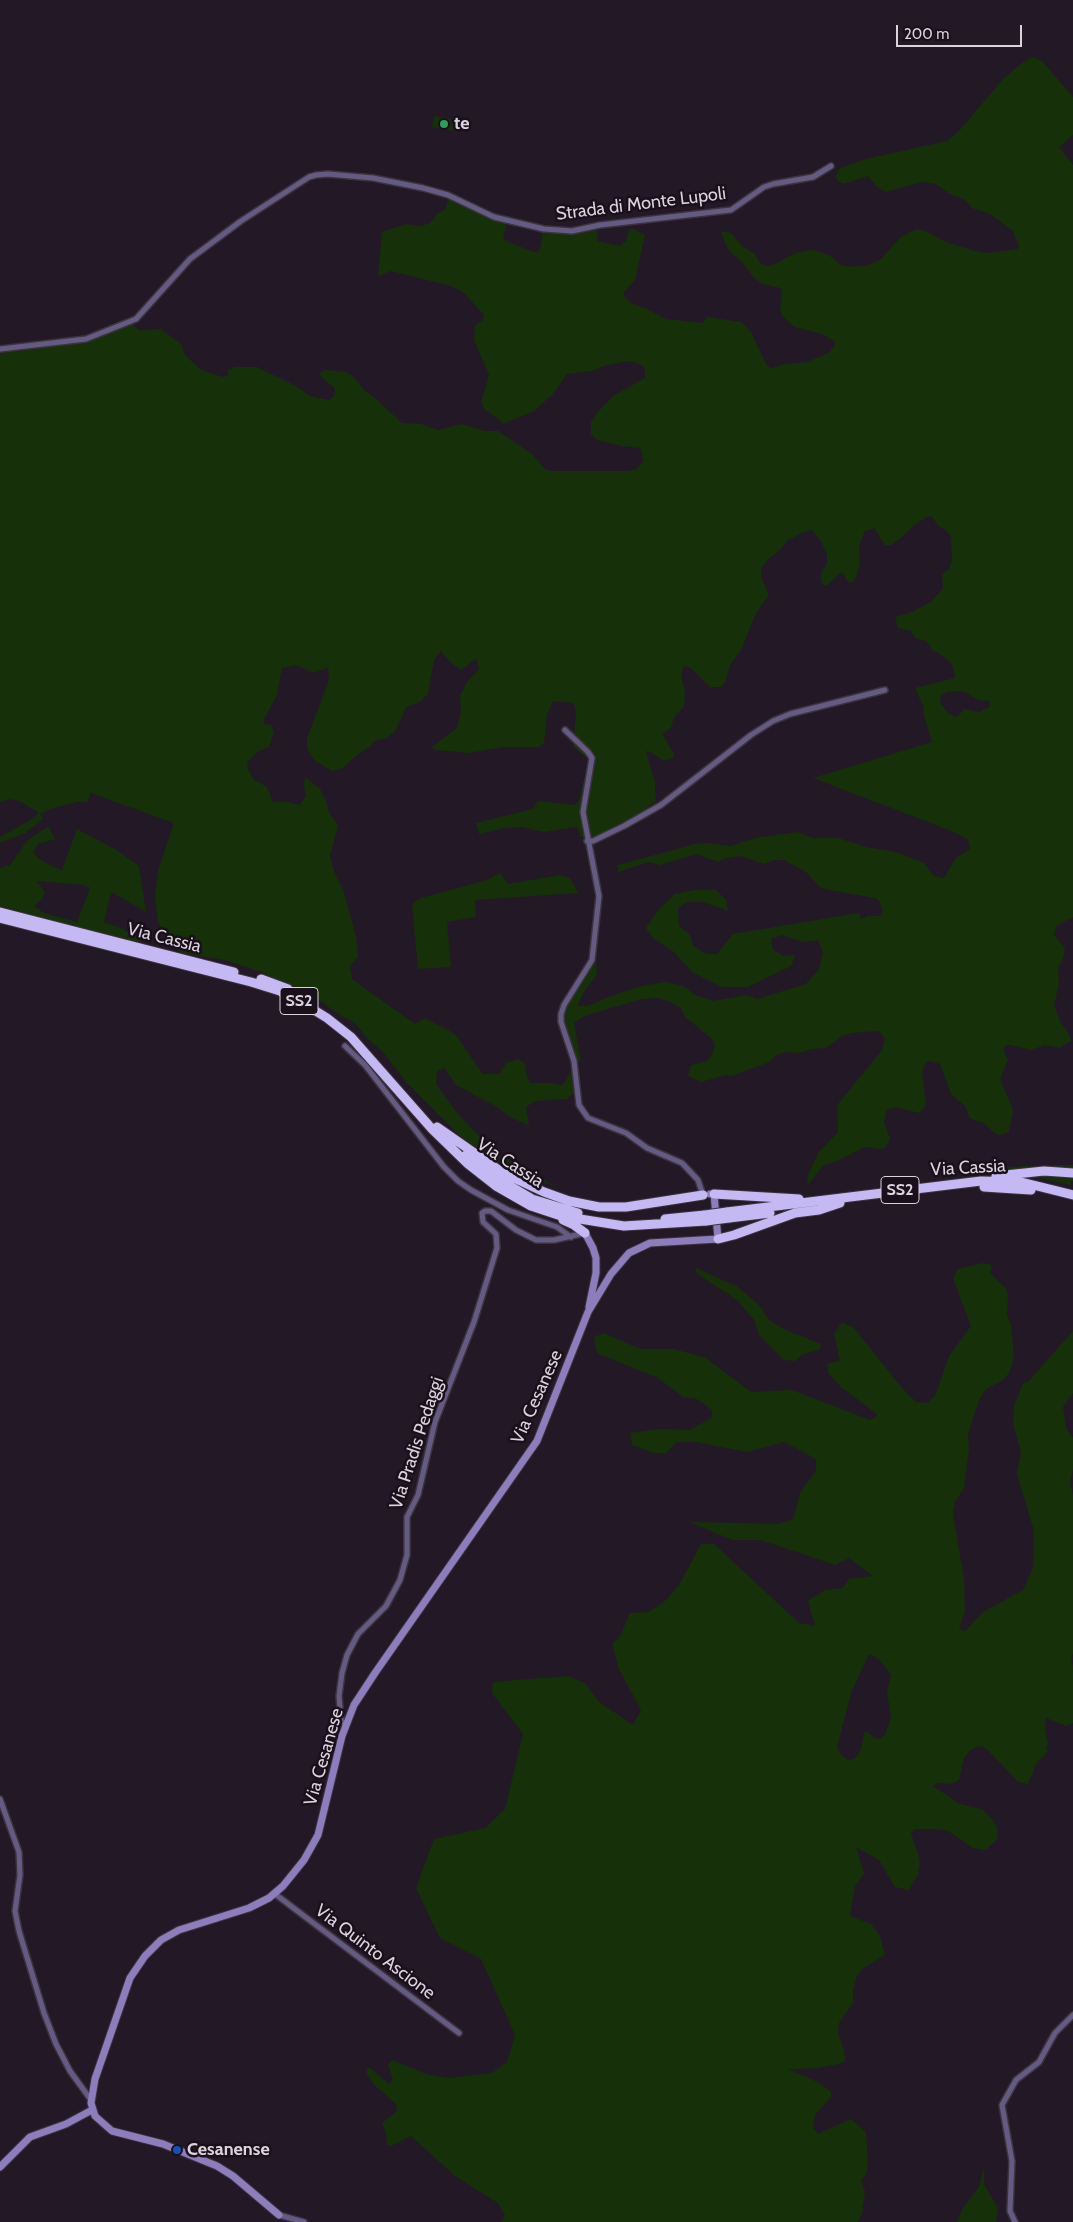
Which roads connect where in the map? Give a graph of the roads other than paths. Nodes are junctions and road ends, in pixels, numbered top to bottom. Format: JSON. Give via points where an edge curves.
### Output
{"nodes":[{"id":1,"x":831,"y":166,"type":"dead end"},
{"id":2,"x":0,"y":349,"type":"edge"},
{"id":3,"x":885,"y":690,"type":"dead end"},
{"id":4,"x":565,"y":730,"type":"dead end"},
{"id":5,"x":587,"y":841,"type":"junction"},
{"id":6,"x":0,"y":912,"type":"edge"},
{"id":7,"x":0,"y":918,"type":"edge"},
{"id":8,"x":345,"y":1046,"type":"dead end"},
{"id":9,"x":437,"y":1127,"type":"junction"},
{"id":10,"x":1073,"y":1173,"type":"edge"},
{"id":11,"x":962,"y":1182,"type":"junction"},
{"id":12,"x":714,"y":1194,"type":"junction"},
{"id":13,"x":703,"y":1195,"type":"junction"},
{"id":14,"x":1073,"y":1195,"type":"edge"},
{"id":15,"x":824,"y":1200,"type":"junction"},
{"id":16,"x":1073,"y":1201,"type":"edge"},
{"id":17,"x":840,"y":1203,"type":"junction"},
{"id":18,"x":531,"y":1206,"type":"junction"},
{"id":19,"x":728,"y":1215,"type":"junction"},
{"id":20,"x":705,"y":1218,"type":"junction"},
{"id":21,"x":584,"y":1234,"type":"junction"},
{"id":22,"x":571,"y":1237,"type":"junction"},
{"id":23,"x":718,"y":1239,"type":"junction"},
{"id":24,"x":588,"y":1312,"type":"junction"},
{"id":25,"x":346,"y":1725,"type":"junction"},
{"id":26,"x":0,"y":1799,"type":"edge"},
{"id":27,"x":275,"y":1894,"type":"junction"},
{"id":28,"x":1073,"y":2015,"type":"edge"},
{"id":29,"x":459,"y":2033,"type":"dead end"},
{"id":30,"x":91,"y":2100,"type":"junction"},
{"id":31,"x":92,"y":2110,"type":"junction"},
{"id":32,"x":0,"y":2168,"type":"edge"},
{"id":33,"x":279,"y":2215,"type":"junction"},
{"id":34,"x":284,"y":2222,"type":"edge"},
{"id":35,"x":304,"y":2222,"type":"edge"},
{"id":36,"x":1015,"y":2222,"type":"edge"}],
"edges":[{"from":1,"to":2,"type":"street","name":"Strada di Monte Lupoli","via":[[813,176],[764,187],[731,210],[572,231],[544,229],[494,217],[448,195],[423,188],[373,178],[328,174],[309,177],[227,230],[190,259],[136,319],[86,339]]},
{"from":3,"to":5,"type":"street","via":[[773,721],[662,805],[593,841]]},
{"from":4,"to":5,"type":"street","via":[[592,758],[583,808]]},
{"from":5,"to":13,"type":"street","via":[[599,896],[594,953],[589,968],[564,1005],[561,1016],[574,1061],[580,1108],[588,1118],[626,1133],[648,1148],[680,1161],[694,1176]]},
{"from":6,"to":9,"type":"highway","name":"Via Cassia","number":"SS2","via":[[278,984],[331,1014],[355,1034]]},
{"from":7,"to":18,"type":"highway","name":"Via Cassia","number":"SS2","via":[[251,982],[280,991],[309,1006],[350,1037],[432,1130],[468,1164],[496,1186]]},
{"from":8,"to":22,"type":"street","via":[[365,1065],[444,1167],[458,1180],[508,1210],[557,1227]]},
{"from":9,"to":13,"type":"highway","via":[[503,1173],[569,1201],[599,1207],[626,1207]]},
{"from":9,"to":20,"type":"highway","name":"Via Cassia","number":"SS2","via":[[463,1153],[498,1179],[532,1199],[560,1209],[625,1220]]},
{"from":10,"to":11,"type":"highway","via":[[1044,1171]]},
{"from":11,"to":14,"type":"highway","name":"Via Cassia","number":"SS2","via":[[1022,1182]]},
{"from":11,"to":15,"type":"highway","name":"Via Cassia","number":"SS2"},
{"from":12,"to":13,"type":"street"},
{"from":12,"to":15,"type":"highway"},
{"from":12,"to":23,"type":"street"},
{"from":15,"to":19,"type":"highway","name":"Via Cassia","number":"SS2"},
{"from":16,"to":17,"type":"highway","name":"Via Cassia","number":"SS2","via":[[1035,1190],[988,1186]]},
{"from":17,"to":19,"type":"highway","name":"Via Cassia","number":"SS2"},
{"from":17,"to":23,"type":"highway","via":[[795,1213]]},
{"from":18,"to":20,"type":"highway","name":"Via Cassia","number":"SS2","via":[[561,1216],[624,1226]]},
{"from":18,"to":21,"type":"highway","via":[[573,1224]]},
{"from":19,"to":20,"type":"highway","name":"Via Cassia","number":"SS2","bridge":true},
{"from":21,"to":22,"type":"street","name":"Via Pradis Pedaggi"},
{"from":21,"to":24,"type":"street","via":[[593,1248],[596,1266]]},
{"from":22,"to":25,"type":"street","name":"Via Pradis Pedaggi","via":[[550,1241],[531,1239],[491,1211],[482,1213],[483,1222],[496,1234],[497,1248],[474,1322],[435,1422],[418,1495],[407,1519],[408,1551],[400,1580],[386,1606],[361,1630],[346,1655],[340,1696],[340,1719]]},
{"from":23,"to":24,"type":"street","name":"Via Cesanese","via":[[660,1242],[636,1248],[616,1266]]},
{"from":24,"to":25,"type":"street","name":"Via Cesanese","via":[[537,1441],[364,1688]]},
{"from":25,"to":27,"type":"street","name":"Via Cesanese","via":[[316,1839]]},
{"from":26,"to":30,"type":"street","via":[[19,1852],[20,1875],[15,1910],[19,1931],[56,2044]]},
{"from":27,"to":29,"type":"street","name":"Via Quinto Ascione"},
{"from":27,"to":30,"type":"street","name":"Via Cesanese","via":[[249,1908],[179,1930],[148,1952],[124,1993]]},
{"from":28,"to":36,"type":"street","via":[[1054,2034],[1039,2062],[1016,2080],[1002,2105],[1012,2161],[1010,2211]]},
{"from":30,"to":31,"type":"street","name":"Via Cesanese"},
{"from":31,"to":32,"type":"street","via":[[30,2137]]},
{"from":31,"to":33,"type":"street","via":[[101,2124],[112,2131],[163,2144],[217,2166]]},
{"from":33,"to":34,"type":"street"},
{"from":33,"to":35,"type":"street"}]}
